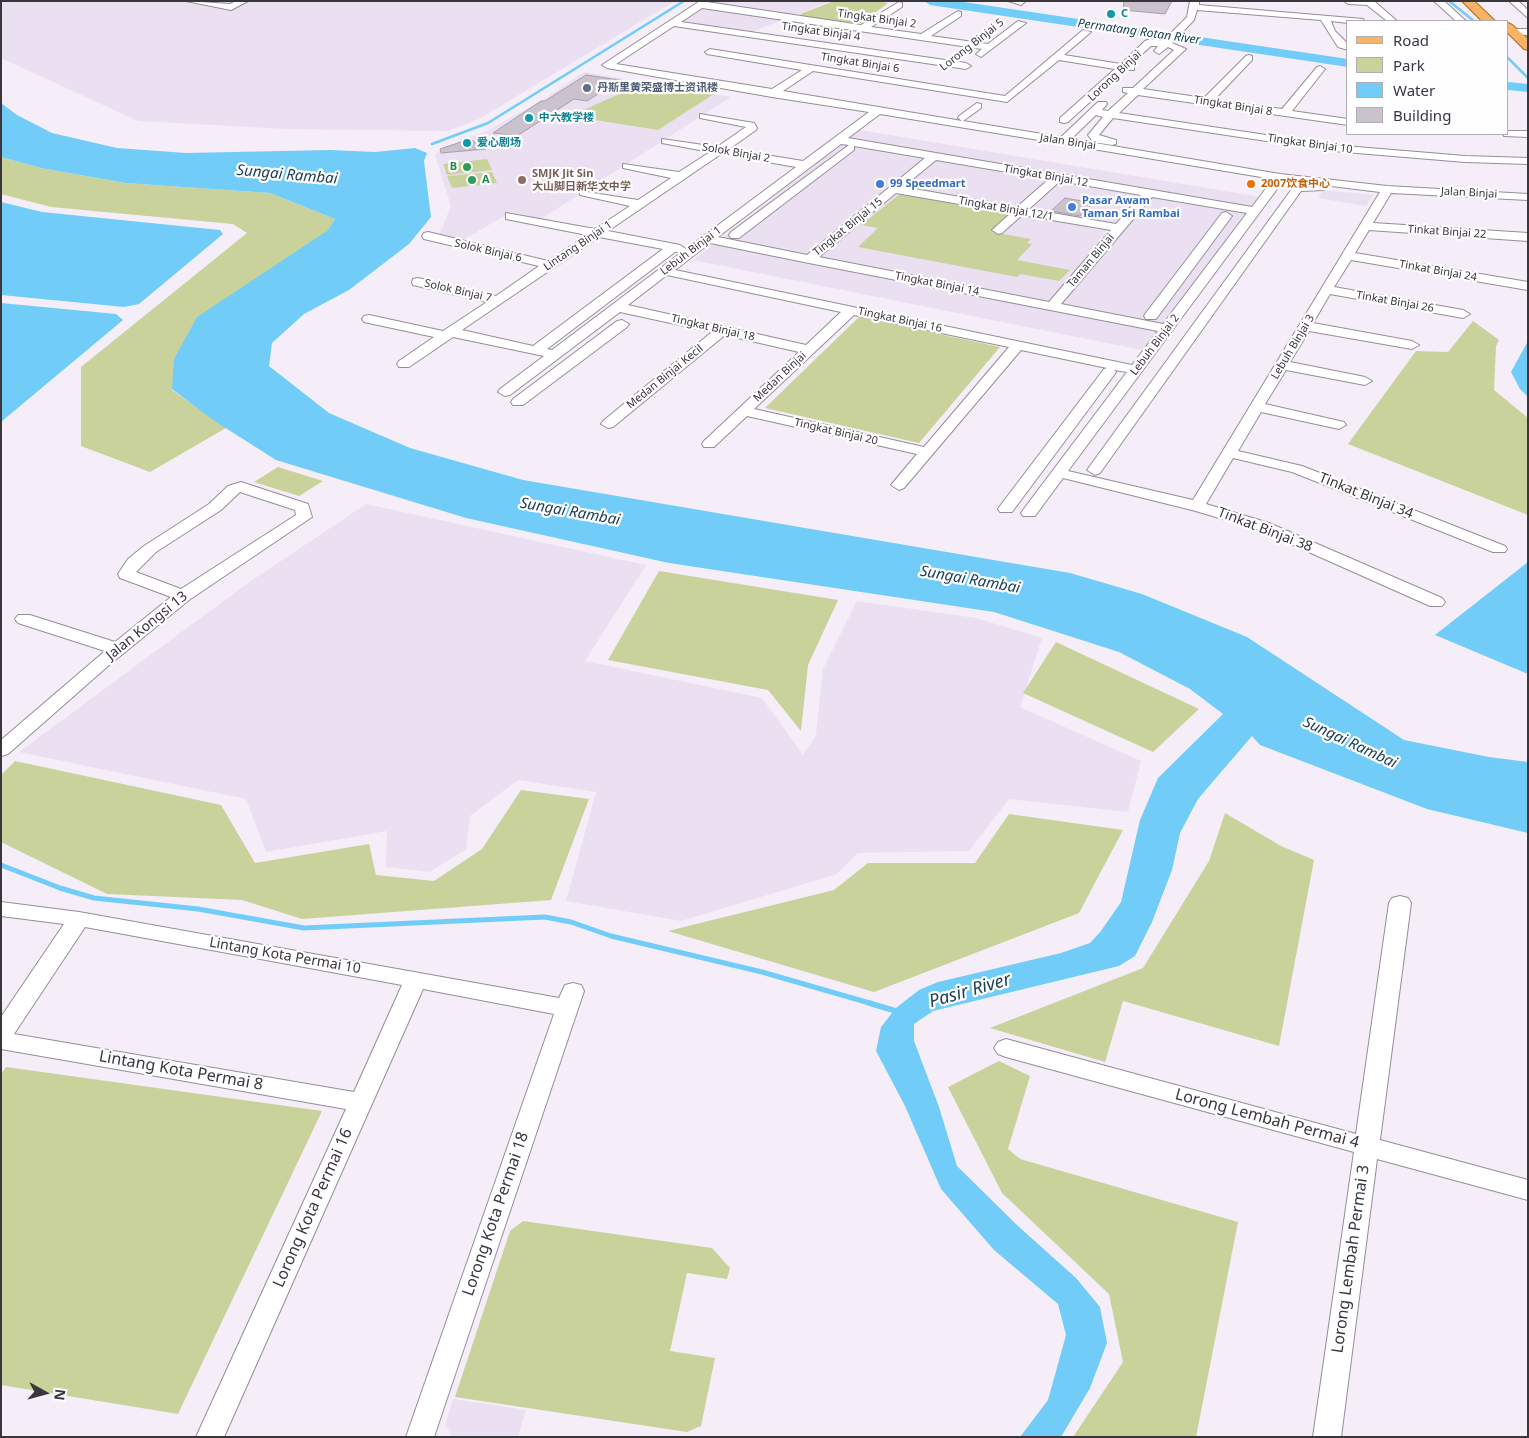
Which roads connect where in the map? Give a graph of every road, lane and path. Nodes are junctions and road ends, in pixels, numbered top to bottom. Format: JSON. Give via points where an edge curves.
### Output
{"nodes":[{"id":1,"x":190,"y":1,"type":"edge"},
{"id":2,"x":244,"y":1,"type":"edge"},
{"id":3,"x":1348,"y":1,"type":"edge"},
{"id":4,"x":1438,"y":1,"type":"edge"},
{"id":5,"x":1467,"y":1,"type":"edge"},
{"id":6,"x":1483,"y":1,"type":"edge"},
{"id":7,"x":1513,"y":1,"type":"edge"},
{"id":8,"x":1368,"y":2,"type":"edge"},
{"id":9,"x":704,"y":3,"type":"edge"},
{"id":10,"x":1195,"y":4,"type":"edge"},
{"id":11,"x":899,"y":5,"type":"dead end"},
{"id":12,"x":958,"y":14,"type":"dead end"},
{"id":13,"x":1528,"y":15,"type":"edge"},
{"id":14,"x":1325,"y":19,"type":"junction"},
{"id":15,"x":1346,"y":20,"type":"edge"},
{"id":16,"x":1391,"y":20,"type":"edge"},
{"id":17,"x":1460,"y":20,"type":"edge"},
{"id":18,"x":1488,"y":20,"type":"edge"},
{"id":19,"x":1501,"y":20,"type":"edge"},
{"id":20,"x":672,"y":23,"type":"junction"},
{"id":21,"x":1022,"y":23,"type":"dead end"},
{"id":22,"x":862,"y":28,"type":"junction"},
{"id":23,"x":1086,"y":32,"type":"dead end"},
{"id":24,"x":1510,"y":32,"type":"edge"},
{"id":25,"x":1528,"y":32,"type":"edge"},
{"id":26,"x":923,"y":37,"type":"junction"},
{"id":27,"x":1168,"y":43,"type":"junction"},
{"id":28,"x":1346,"y":46,"type":"edge"},
{"id":29,"x":1528,"y":46,"type":"edge"},
{"id":30,"x":990,"y":47,"type":"junction"},
{"id":31,"x":710,"y":52,"type":"dead end"},
{"id":32,"x":1056,"y":57,"type":"junction"},
{"id":33,"x":1153,"y":57,"type":"dead end"},
{"id":34,"x":1528,"y":57,"type":"edge"},
{"id":35,"x":1249,"y":58,"type":"dead end"},
{"id":36,"x":966,"y":66,"type":"junction"},
{"id":37,"x":1123,"y":67,"type":"junction"},
{"id":38,"x":811,"y":68,"type":"junction"},
{"id":39,"x":1320,"y":69,"type":"dead end"},
{"id":40,"x":671,"y":71,"type":"dead end"},
{"id":41,"x":1108,"y":80,"type":"junction"},
{"id":42,"x":736,"y":86,"type":"junction"},
{"id":43,"x":937,"y":88,"type":"junction"},
{"id":44,"x":1118,"y":89,"type":"junction"},
{"id":45,"x":770,"y":90,"type":"junction"},
{"id":46,"x":792,"y":91,"type":"dead end"},
{"id":47,"x":1134,"y":92,"type":"junction"},
{"id":48,"x":1206,"y":102,"type":"junction"},
{"id":49,"x":827,"y":103,"type":"junction"},
{"id":50,"x":1081,"y":105,"type":"junction"},
{"id":51,"x":977,"y":106,"type":"dead end"},
{"id":52,"x":1096,"y":110,"type":"junction"},
{"id":53,"x":874,"y":113,"type":"junction"},
{"id":54,"x":857,"y":114,"type":"dead end"},
{"id":55,"x":1111,"y":114,"type":"junction"},
{"id":56,"x":1284,"y":114,"type":"junction"},
{"id":57,"x":704,"y":116,"type":"dead end"},
{"id":58,"x":963,"y":118,"type":"junction"},
{"id":59,"x":1064,"y":120,"type":"dead end"},
{"id":60,"x":1346,"y":122,"type":"edge"},
{"id":61,"x":937,"y":124,"type":"junction"},
{"id":62,"x":752,"y":128,"type":"joint"},
{"id":63,"x":1008,"y":129,"type":"junction"},
{"id":64,"x":1048,"y":132,"type":"dead end"},
{"id":65,"x":1509,"y":134,"type":"edge"},
{"id":66,"x":1528,"y":134,"type":"edge"},
{"id":67,"x":666,"y":140,"type":"dead end"},
{"id":68,"x":838,"y":140,"type":"junction"},
{"id":69,"x":1063,"y":141,"type":"junction"},
{"id":70,"x":850,"y":148,"type":"dead end"},
{"id":71,"x":1131,"y":148,"type":"junction"},
{"id":72,"x":719,"y":150,"type":"junction"},
{"id":73,"x":821,"y":153,"type":"junction"},
{"id":74,"x":803,"y":155,"type":"junction"},
{"id":75,"x":933,"y":157,"type":"junction"},
{"id":76,"x":837,"y":158,"type":"junction"},
{"id":77,"x":1528,"y":162,"type":"edge"},
{"id":78,"x":627,"y":166,"type":"dead end"},
{"id":79,"x":780,"y":169,"type":"dead end"},
{"id":80,"x":1225,"y":170,"type":"junction"},
{"id":81,"x":681,"y":176,"type":"junction"},
{"id":82,"x":1280,"y":176,"type":"junction"},
{"id":83,"x":1248,"y":177,"type":"dead end"},
{"id":84,"x":1057,"y":178,"type":"junction"},
{"id":85,"x":1344,"y":180,"type":"junction"},
{"id":86,"x":1298,"y":188,"type":"joint"},
{"id":87,"x":894,"y":189,"type":"junction"},
{"id":88,"x":1528,"y":190,"type":"edge"},
{"id":89,"x":1385,"y":192,"type":"junction"},
{"id":90,"x":584,"y":193,"type":"dead end"},
{"id":91,"x":1149,"y":193,"type":"junction"},
{"id":92,"x":1459,"y":196,"type":"junction"},
{"id":93,"x":1528,"y":196,"type":"edge"},
{"id":94,"x":639,"y":204,"type":"junction"},
{"id":95,"x":1528,"y":204,"type":"edge"},
{"id":96,"x":1020,"y":211,"type":"junction"},
{"id":97,"x":1254,"y":211,"type":"junction"},
{"id":98,"x":510,"y":216,"type":"dead end"},
{"id":99,"x":733,"y":219,"type":"junction"},
{"id":100,"x":751,"y":223,"type":"junction"},
{"id":101,"x":1366,"y":226,"type":"junction"},
{"id":102,"x":1119,"y":228,"type":"junction"},
{"id":103,"x":1241,"y":229,"type":"junction"},
{"id":104,"x":998,"y":230,"type":"dead end"},
{"id":105,"x":597,"y":233,"type":"junction"},
{"id":106,"x":735,"y":235,"type":"dead end"},
{"id":107,"x":428,"y":236,"type":"dead end"},
{"id":108,"x":1528,"y":237,"type":"edge"},
{"id":109,"x":708,"y":239,"type":"junction"},
{"id":110,"x":674,"y":248,"type":"junction"},
{"id":111,"x":692,"y":251,"type":"junction"},
{"id":112,"x":1348,"y":256,"type":"junction"},
{"id":113,"x":809,"y":259,"type":"junction"},
{"id":114,"x":549,"y":266,"type":"junction"},
{"id":115,"x":664,"y":271,"type":"junction"},
{"id":116,"x":418,"y":282,"type":"dead end"},
{"id":117,"x":1528,"y":286,"type":"edge"},
{"id":118,"x":1327,"y":290,"type":"junction"},
{"id":119,"x":498,"y":300,"type":"junction"},
{"id":120,"x":1163,"y":301,"type":"junction"},
{"id":121,"x":1184,"y":305,"type":"junction"},
{"id":122,"x":1052,"y":306,"type":"junction"},
{"id":123,"x":617,"y":307,"type":"junction"},
{"id":124,"x":851,"y":310,"type":"junction"},
{"id":125,"x":1462,"y":314,"type":"dead end"},
{"id":126,"x":1151,"y":316,"type":"dead end"},
{"id":127,"x":369,"y":319,"type":"dead end"},
{"id":128,"x":622,"y":324,"type":"dead end"},
{"id":129,"x":1305,"y":326,"type":"junction"},
{"id":130,"x":1167,"y":329,"type":"junction"},
{"id":131,"x":722,"y":330,"type":"junction"},
{"id":132,"x":584,"y":332,"type":"junction"},
{"id":133,"x":448,"y":334,"type":"junction"},
{"id":134,"x":605,"y":337,"type":"junction"},
{"id":135,"x":1018,"y":345,"type":"junction"},
{"id":136,"x":1412,"y":345,"type":"dead end"},
{"id":137,"x":536,"y":350,"type":"junction"},
{"id":138,"x":809,"y":350,"type":"junction"},
{"id":139,"x":554,"y":354,"type":"junction"},
{"id":140,"x":404,"y":364,"type":"dead end"},
{"id":141,"x":1282,"y":365,"type":"junction"},
{"id":142,"x":1136,"y":370,"type":"junction"},
{"id":143,"x":1109,"y":372,"type":"dead end"},
{"id":144,"x":1365,"y":381,"type":"dead end"},
{"id":145,"x":505,"y":392,"type":"dead end"},
{"id":146,"x":518,"y":402,"type":"dead end"},
{"id":147,"x":1257,"y":407,"type":"junction"},
{"id":148,"x":744,"y":411,"type":"junction"},
{"id":149,"x":608,"y":424,"type":"dead end"},
{"id":150,"x":1340,"y":425,"type":"dead end"},
{"id":151,"x":710,"y":444,"type":"dead end"},
{"id":152,"x":1080,"y":445,"type":"junction"},
{"id":153,"x":927,"y":452,"type":"junction"},
{"id":154,"x":1107,"y":452,"type":"junction"},
{"id":155,"x":1229,"y":453,"type":"junction"},
{"id":156,"x":1059,"y":473,"type":"junction"},
{"id":157,"x":1091,"y":475,"type":"junction"},
{"id":158,"x":899,"y":485,"type":"dead end"},
{"id":159,"x":1197,"y":506,"type":"junction"},
{"id":160,"x":1006,"y":510,"type":"dead end"},
{"id":161,"x":1029,"y":513,"type":"dead end"},
{"id":162,"x":1499,"y":549,"type":"dead end"},
{"id":163,"x":183,"y":596,"type":"junction"},
{"id":164,"x":1436,"y":602,"type":"dead end"},
{"id":165,"x":24,"y":619,"type":"dead end"},
{"id":166,"x":118,"y":649,"type":"junction"},
{"id":167,"x":1,"y":750,"type":"edge"},
{"id":168,"x":1400,"y":903,"type":"dead end"},
{"id":169,"x":1,"y":909,"type":"edge"},
{"id":170,"x":79,"y":919,"type":"junction"},
{"id":171,"x":416,"y":980,"type":"junction"},
{"id":172,"x":570,"y":1000,"type":"joint"},
{"id":173,"x":1,"y":1035,"type":"edge"},
{"id":174,"x":1,"y":1040,"type":"edge"},
{"id":175,"x":1006,"y":1048,"type":"dead end"},
{"id":176,"x":361,"y":1102,"type":"junction"},
{"id":177,"x":1367,"y":1146,"type":"junction"},
{"id":178,"x":1528,"y":1190,"type":"edge"},
{"id":179,"x":210,"y":1437,"type":"edge"},
{"id":180,"x":420,"y":1437,"type":"edge"},
{"id":181,"x":1327,"y":1437,"type":"edge"}],
"edges":[{"from":1,"to":2,"type":"street","via":[[231,7]]},
{"from":3,"to":8,"type":"street"},
{"from":4,"to":17,"type":"street"},
{"from":5,"to":18,"type":"main road"},
{"from":6,"to":19,"type":"main road"},
{"from":7,"to":13,"type":"street"},
{"from":8,"to":16,"type":"street"},
{"from":9,"to":20,"type":"street"},
{"from":9,"to":22,"type":"street","name":"Tingkat Binjai 2"},
{"from":10,"to":14,"type":"street","via":[[1268,9]]},
{"from":10,"to":27,"type":"street","name":"Lorong Binjai","via":[[1191,18]]},
{"from":11,"to":22,"type":"street"},
{"from":12,"to":26,"type":"street"},
{"from":14,"to":15,"type":"street"},
{"from":14,"to":28,"type":"street","via":[[1330,32]]},
{"from":20,"to":36,"type":"street","name":"Tingkat Binjai 4"},
{"from":20,"to":42,"type":"street","via":[[608,63],[610,67]]},
{"from":21,"to":30,"type":"street","name":"Lorong Binjai 5"},
{"from":22,"to":26,"type":"street","name":"Tingkat Binjai 2"},
{"from":23,"to":32,"type":"street"},
{"from":24,"to":25,"type":"street"},
{"from":24,"to":29,"type":"main road"},
{"from":24,"to":34,"type":"main road"},
{"from":26,"to":30,"type":"street","name":"Tingkat Binjai 2"},
{"from":27,"to":33,"type":"street","name":"Lorong Binjai"},
{"from":27,"to":37,"type":"street","via":[[1149,42]]},
{"from":27,"to":47,"type":"street","via":[[1181,49]]},
{"from":30,"to":36,"type":"street","name":"Lorong Binjai 5"},
{"from":31,"to":38,"type":"street","name":"Tingkat Binjai 6"},
{"from":32,"to":37,"type":"street"},
{"from":32,"to":43,"type":"street","name":"Tingkat Binjai 6","via":[[1007,99]]},
{"from":35,"to":48,"type":"street"},
{"from":36,"to":43,"type":"street","name":"Lorong Binjai 5"},
{"from":37,"to":41,"type":"street"},
{"from":37,"to":44,"type":"street","name":"Lorong Binjai","via":[[1140,69]]},
{"from":38,"to":43,"type":"street","name":"Tingkat Binjai 6"},
{"from":38,"to":45,"type":"street"},
{"from":39,"to":56,"type":"street"},
{"from":40,"to":42,"type":"street"},
{"from":41,"to":44,"type":"street","name":"Tingkat Binjai 8"},
{"from":41,"to":50,"type":"street"},
{"from":42,"to":45,"type":"street"},
{"from":42,"to":49,"type":"street","via":[[734,94]]},
{"from":44,"to":47,"type":"street","name":"Tingkat Binjai 8"},
{"from":44,"to":52,"type":"street","name":"Lorong Binjai"},
{"from":45,"to":49,"type":"street"},
{"from":46,"to":49,"type":"street"},
{"from":47,"to":48,"type":"street","name":"Tingkat Binjai 8"},
{"from":47,"to":55,"type":"street"},
{"from":48,"to":56,"type":"street","name":"Tingkat Binjai 8"},
{"from":49,"to":53,"type":"street"},
{"from":49,"to":54,"type":"street"},
{"from":49,"to":58,"type":"street"},
{"from":50,"to":52,"type":"street","name":"Tingkat Binjai 10"},
{"from":50,"to":59,"type":"street"},
{"from":51,"to":58,"type":"street"},
{"from":52,"to":55,"type":"street","name":"Tingkat Binjai 10"},
{"from":52,"to":69,"type":"street","name":"Lorong Binjai"},
{"from":53,"to":61,"type":"street"},
{"from":53,"to":68,"type":"street","name":"Lebuh Binjai 1"},
{"from":55,"to":71,"type":"street","via":[[1093,135],[1094,138]]},
{"from":55,"to":77,"type":"street","name":"Tingkat Binjai 10","via":[[1333,148]]},
{"from":56,"to":60,"type":"street","name":"Tingkat Binjai 8"},
{"from":57,"to":62,"type":"street","via":[[750,124]]},
{"from":58,"to":63,"type":"street"},
{"from":61,"to":63,"type":"street","name":"Jalan Binjai"},
{"from":61,"to":80,"type":"street"},
{"from":62,"to":72,"type":"street","name":"Lintang Binjai 1"},
{"from":63,"to":64,"type":"street"},
{"from":63,"to":69,"type":"street","name":"Jalan Binjai"},
{"from":65,"to":66,"type":"street"},
{"from":67,"to":72,"type":"street","name":"Solok Binjai 2"},
{"from":68,"to":73,"type":"street","name":"Lebuh Binjai 1"},
{"from":68,"to":75,"type":"street","name":"Tingkat Binjai 12"},
{"from":69,"to":71,"type":"street","name":"Jalan Binjai"},
{"from":70,"to":76,"type":"street"},
{"from":71,"to":80,"type":"street","name":"Jalan Binjai"},
{"from":71,"to":85,"type":"street"},
{"from":72,"to":74,"type":"street","name":"Solok Binjai 2"},
{"from":72,"to":81,"type":"street","name":"Lintang Binjai 1"},
{"from":73,"to":74,"type":"street","name":"Lebuh Binjai 1"},
{"from":73,"to":76,"type":"street"},
{"from":74,"to":99,"type":"street","name":"Lebuh Binjai 1"},
{"from":75,"to":84,"type":"street","name":"Tingkat Binjai 12"},
{"from":75,"to":87,"type":"street","name":"Tingkat Binjai 15"},
{"from":76,"to":100,"type":"street"},
{"from":78,"to":81,"type":"street"},
{"from":79,"to":110,"type":"street","name":"Lebuh Binjai 1"},
{"from":80,"to":82,"type":"street","name":"Jalan Binjai"},
{"from":80,"to":83,"type":"street"},
{"from":81,"to":94,"type":"street","name":"Lintang Binjai 1"},
{"from":82,"to":85,"type":"street","name":"Jalan Binjai"},
{"from":82,"to":97,"type":"street","name":"Lebuh Binjai 2"},
{"from":84,"to":91,"type":"street","name":"Tingkat Binjai 12"},
{"from":84,"to":96,"type":"street"},
{"from":85,"to":88,"type":"street"},
{"from":85,"to":89,"type":"street","name":"Jalan Binjai"},
{"from":86,"to":89,"type":"street"},
{"from":86,"to":154,"type":"street","name":"Lebuh Binjai 2"},
{"from":87,"to":96,"type":"street","name":"Tingkat Binjai 12/1"},
{"from":87,"to":113,"type":"street","name":"Tingkat Binjai 15"},
{"from":89,"to":92,"type":"street"},
{"from":89,"to":101,"type":"street","name":"Lebuh Binjai 3"},
{"from":90,"to":94,"type":"street"},
{"from":91,"to":97,"type":"street","name":"Tingkat Binjai 12"},
{"from":91,"to":102,"type":"street","name":"Taman Binjai"},
{"from":92,"to":93,"type":"street","name":"Jalan Binjai"},
{"from":92,"to":95,"type":"street"},
{"from":94,"to":105,"type":"street","name":"Lintang Binjai 1"},
{"from":96,"to":102,"type":"street","name":"Tingkat Binjai 12/1"},
{"from":96,"to":104,"type":"street"},
{"from":97,"to":103,"type":"street","name":"Lebuh Binjai 2"},
{"from":98,"to":105,"type":"street"},
{"from":99,"to":100,"type":"street"},
{"from":99,"to":109,"type":"street","name":"Lebuh Binjai 1"},
{"from":100,"to":106,"type":"street"},
{"from":101,"to":108,"type":"street","name":"Tinkat Binjai 22"},
{"from":101,"to":112,"type":"street","name":"Lebuh Binjai 3"},
{"from":102,"to":122,"type":"street","name":"Taman Binjai"},
{"from":103,"to":120,"type":"street","via":[[1222,220]]},
{"from":103,"to":121,"type":"street","name":"Lebuh Binjai 2"},
{"from":105,"to":110,"type":"street"},
{"from":105,"to":114,"type":"street","name":"Lintang Binjai 1"},
{"from":107,"to":114,"type":"street","name":"Solok Binjai 6"},
{"from":109,"to":111,"type":"street","name":"Lebuh Binjai 1"},
{"from":109,"to":113,"type":"street","name":"Tingkat Binjai 14"},
{"from":110,"to":111,"type":"street"},
{"from":110,"to":137,"type":"street","name":"Lebuh Binjai 1"},
{"from":111,"to":115,"type":"street","name":"Lebuh Binjai 1"},
{"from":112,"to":117,"type":"street","name":"Tinkat Binjai 24"},
{"from":112,"to":118,"type":"street","name":"Lebuh Binjai 3"},
{"from":113,"to":122,"type":"street","name":"Tingkat Binjai 14"},
{"from":114,"to":119,"type":"street","name":"Lintang Binjai 1"},
{"from":115,"to":123,"type":"street","name":"Lebuh Binjai 1"},
{"from":115,"to":124,"type":"street","name":"Tingkat Binjai 16"},
{"from":116,"to":119,"type":"street","name":"Solok Binjai 7"},
{"from":118,"to":125,"type":"street","name":"Tinkat Binjai 26"},
{"from":118,"to":129,"type":"street","name":"Lebuh Binjai 3"},
{"from":119,"to":133,"type":"street","name":"Lintang Binjai 1"},
{"from":120,"to":121,"type":"street"},
{"from":120,"to":126,"type":"street"},
{"from":121,"to":130,"type":"street","name":"Lebuh Binjai 2"},
{"from":122,"to":130,"type":"street","name":"Tingkat Binjai 14"},
{"from":123,"to":131,"type":"street","name":"Tingkat Binjai 18"},
{"from":123,"to":132,"type":"street","name":"Lebuh Binjai 1"},
{"from":124,"to":135,"type":"street","name":"Tingkat Binjai 16"},
{"from":124,"to":138,"type":"street","name":"Medan Binjai"},
{"from":127,"to":133,"type":"street"},
{"from":128,"to":134,"type":"street"},
{"from":129,"to":136,"type":"street"},
{"from":129,"to":141,"type":"street","name":"Lebuh Binjai 3"},
{"from":130,"to":142,"type":"street","name":"Lebuh Binjai 2"},
{"from":131,"to":138,"type":"street","name":"Tingkat Binjai 18"},
{"from":131,"to":149,"type":"street","name":"Medan Binjai Kecil"},
{"from":132,"to":134,"type":"street"},
{"from":132,"to":139,"type":"street","name":"Lebuh Binjai 1"},
{"from":133,"to":137,"type":"street"},
{"from":133,"to":140,"type":"street","name":"Lintang Binjai 1"},
{"from":134,"to":146,"type":"street"},
{"from":135,"to":142,"type":"street","name":"Tingkat Binjai 16"},
{"from":135,"to":153,"type":"street"},
{"from":137,"to":139,"type":"street"},
{"from":138,"to":148,"type":"street","name":"Medan Binjai"},
{"from":139,"to":145,"type":"street","name":"Lebuh Binjai 1"},
{"from":141,"to":144,"type":"street"},
{"from":141,"to":147,"type":"street","name":"Lebuh Binjai 3"},
{"from":142,"to":152,"type":"street","name":"Lebuh Binjai 2"},
{"from":143,"to":160,"type":"street"},
{"from":147,"to":150,"type":"street"},
{"from":147,"to":155,"type":"street","name":"Lebuh Binjai 3"},
{"from":148,"to":151,"type":"street","name":"Medan Binjai"},
{"from":148,"to":153,"type":"street","name":"Tingkat Binjai 20"},
{"from":152,"to":154,"type":"street"},
{"from":152,"to":156,"type":"street","name":"Lebuh Binjai 2"},
{"from":153,"to":158,"type":"street"},
{"from":154,"to":157,"type":"street","name":"Lebuh Binjai 2"},
{"from":155,"to":159,"type":"street","name":"Lebuh Binjai 3"},
{"from":155,"to":162,"type":"street","name":"Tinkat Binjai 34","via":[[1297,469]]},
{"from":156,"to":157,"type":"street","name":"Tinkat Binjai 38"},
{"from":156,"to":161,"type":"street","name":"Lebuh Binjai 2"},
{"from":157,"to":159,"type":"street","name":"Tinkat Binjai 38"},
{"from":159,"to":164,"type":"street","name":"Tinkat Binjai 38","via":[[1263,526]]},
{"from":163,"to":163,"type":"street","name":"Jalan Kongsi 13","via":[[304,517],[302,507],[240,487],[234,489],[215,507],[150,549],[134,562],[126,574]]},
{"from":163,"to":166,"type":"street","name":"Jalan Kongsi 13"},
{"from":165,"to":166,"type":"street"},
{"from":166,"to":167,"type":"street","name":"Jalan Kongsi 13"},
{"from":168,"to":177,"type":"street","name":"Lorong Lembah Permai 3"},
{"from":169,"to":170,"type":"street","name":"Lintang Kota Permai 10"},
{"from":170,"to":171,"type":"street","name":"Lintang Kota Permai 10"},
{"from":170,"to":173,"type":"street"},
{"from":171,"to":172,"type":"street","name":"Lintang Kota Permai 10"},
{"from":171,"to":176,"type":"street","name":"Lorong Kota Permai 16"},
{"from":172,"to":180,"type":"street","name":"Lorong Kota Permai 18"},
{"from":174,"to":176,"type":"street","name":"Lintang Kota Permai 8"},
{"from":175,"to":177,"type":"street","name":"Lorong Lembah Permai 4"},
{"from":176,"to":179,"type":"street","name":"Lorong Kota Permai 16"},
{"from":177,"to":178,"type":"street","name":"Lorong Lembah Permai 4"},
{"from":177,"to":181,"type":"street","name":"Lorong Lembah Permai 3"}]}
